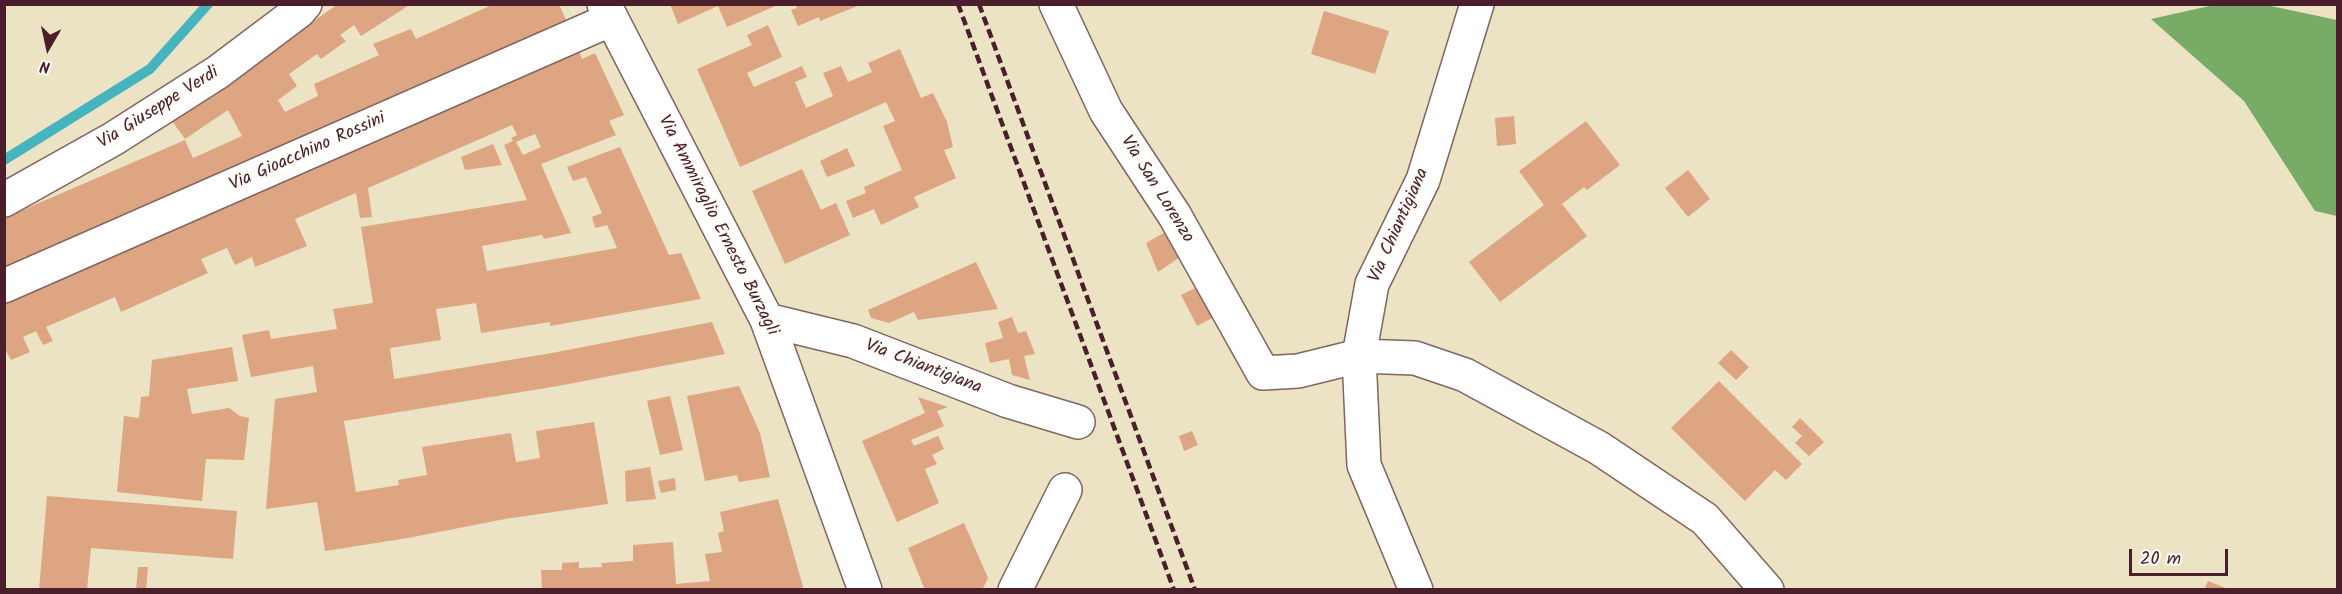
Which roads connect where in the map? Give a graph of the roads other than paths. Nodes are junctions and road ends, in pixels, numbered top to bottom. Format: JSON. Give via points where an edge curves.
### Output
{"nodes":[{"id":1,"x":305,"y":4,"type":"edge"},
{"id":2,"x":1056,"y":4,"type":"edge"},
{"id":3,"x":1477,"y":4,"type":"edge"},
{"id":4,"x":608,"y":12,"type":"edge"},
{"id":5,"x":4,"y":200,"type":"edge"},
{"id":6,"x":4,"y":286,"type":"edge"},
{"id":7,"x":767,"y":320,"type":"junction"},
{"id":8,"x":1359,"y":356,"type":"junction"},
{"id":9,"x":1078,"y":422,"type":"dead end"},
{"id":10,"x":1065,"y":490,"type":"dead end"},
{"id":11,"x":865,"y":590,"type":"edge"},
{"id":12,"x":1015,"y":590,"type":"edge"},
{"id":13,"x":1416,"y":590,"type":"edge"},
{"id":14,"x":1767,"y":590,"type":"edge"}],
"edges":[{"from":1,"to":5,"type":"street","name":"Via Giuseppe Verdi","via":[[218,72],[113,139]]},
{"from":2,"to":8,"type":"street","name":"Via San Lorenzo","via":[[1106,111],[1175,216],[1263,373],[1298,371]]},
{"from":3,"to":8,"type":"street","name":"Via Chiantigiana","via":[[1423,180],[1372,284]]},
{"from":4,"to":6,"type":"street","name":"Via Gioacchino Rossini"},
{"from":4,"to":7,"type":"street","name":"Via Ammiraglio Ernesto Burzagli"},
{"from":7,"to":9,"type":"street","name":"Via Chiantigiana","via":[[852,341],[1008,401]]},
{"from":7,"to":11,"type":"street","name":"Via Ammiraglio Ernesto Burzagli"},
{"from":8,"to":13,"type":"street","name":"Via Chiantigiana","via":[[1364,465]]},
{"from":8,"to":14,"type":"street","via":[[1415,358],[1465,375],[1599,448],[1705,519]]},
{"from":10,"to":12,"type":"street"}]}
